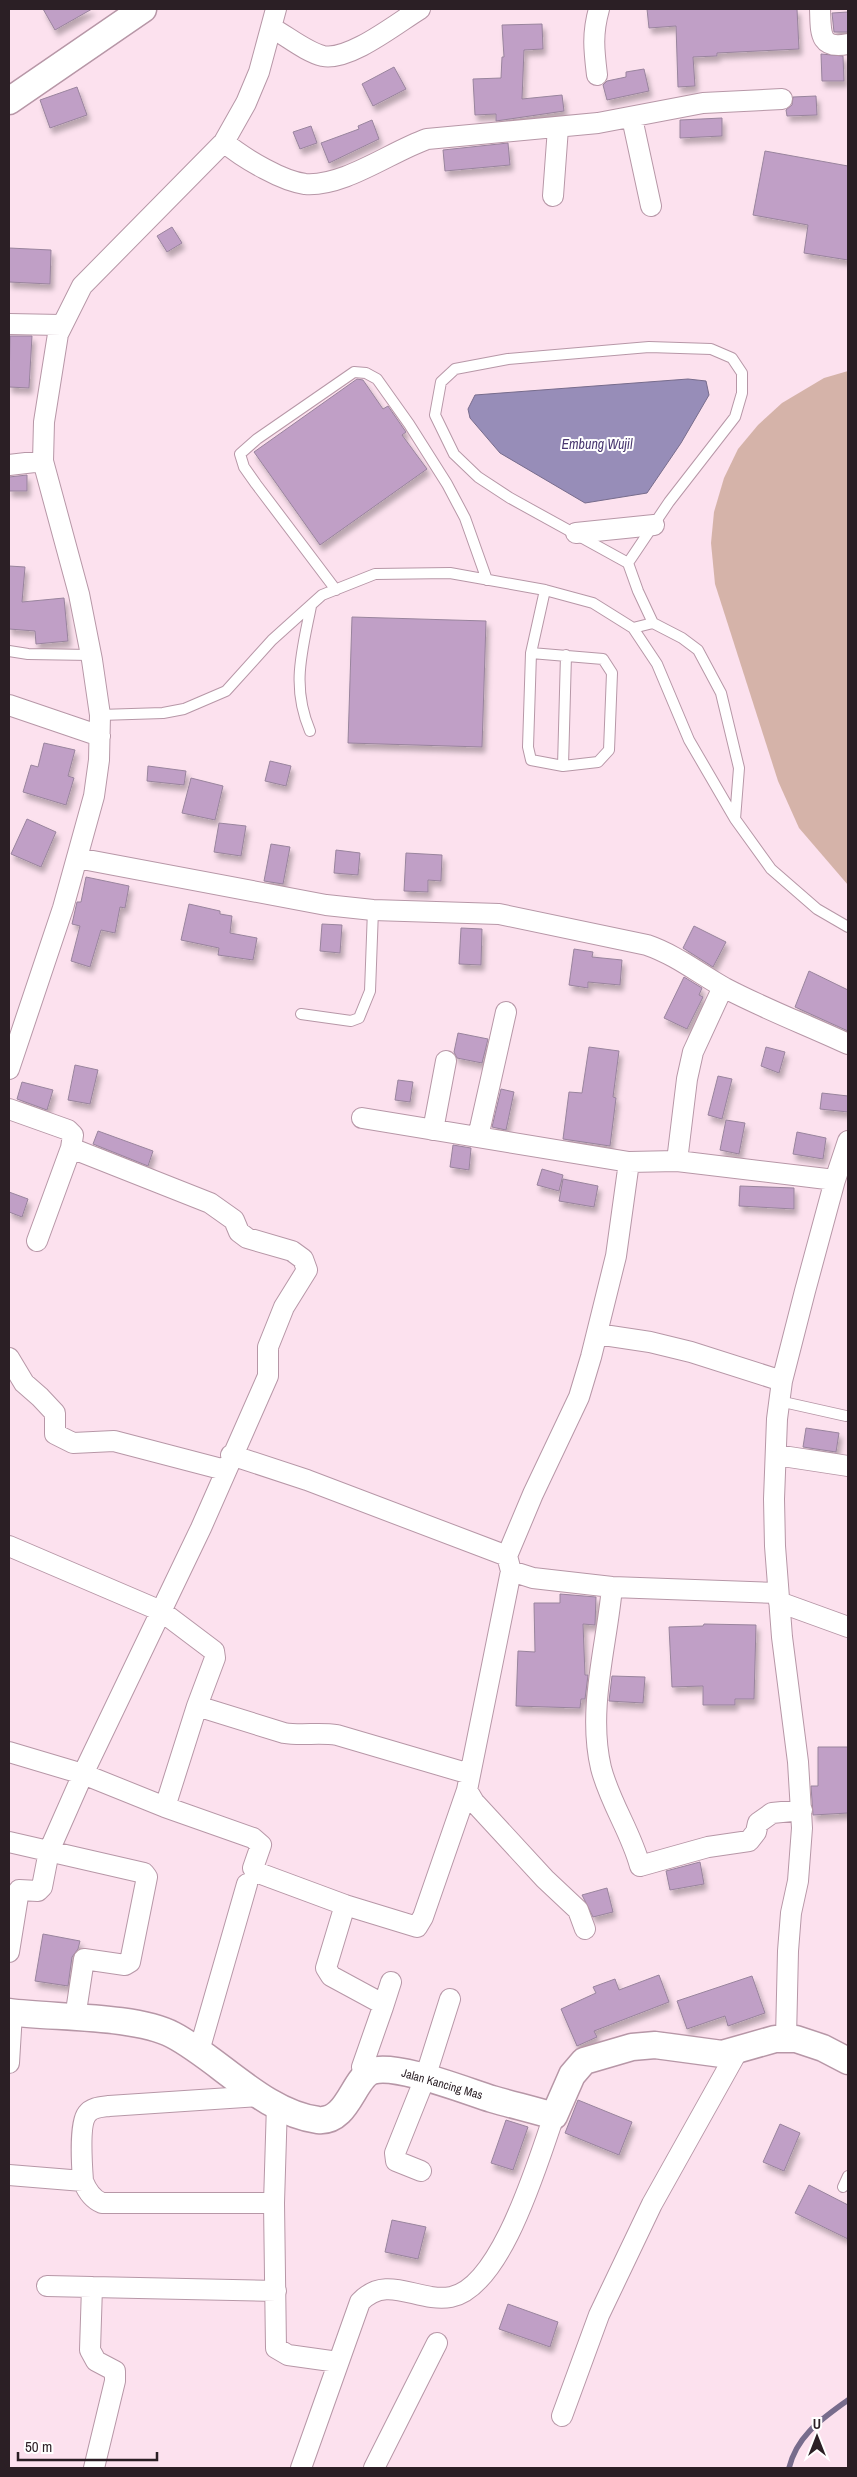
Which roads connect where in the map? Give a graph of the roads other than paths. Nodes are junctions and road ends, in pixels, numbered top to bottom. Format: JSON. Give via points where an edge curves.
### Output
{"nodes":[{"id":1,"x":143,"y":9,"type":"edge"},
{"id":2,"x":420,"y":9,"type":"edge"},
{"id":3,"x":599,"y":9,"type":"edge"},
{"id":4,"x":820,"y":9,"type":"edge"},
{"id":5,"x":274,"y":18,"type":"edge"},
{"id":6,"x":848,"y":44,"type":"edge"},
{"id":7,"x":597,"y":75,"type":"dead end"},
{"id":8,"x":782,"y":100,"type":"dead end"},
{"id":9,"x":9,"y":101,"type":"edge"},
{"id":10,"x":632,"y":118,"type":"junction"},
{"id":11,"x":558,"y":128,"type":"junction"},
{"id":12,"x":224,"y":142,"type":"junction"},
{"id":13,"x":553,"y":196,"type":"dead end"},
{"id":14,"x":651,"y":206,"type":"dead end"},
{"id":15,"x":9,"y":324,"type":"edge"},
{"id":16,"x":61,"y":325,"type":"junction"},
{"id":17,"x":44,"y":461,"type":"junction"},
{"id":18,"x":9,"y":465,"type":"edge"},
{"id":19,"x":654,"y":525,"type":"junction"},
{"id":20,"x":576,"y":533,"type":"junction"},
{"id":21,"x":628,"y":563,"type":"junction"},
{"id":22,"x":487,"y":580,"type":"junction"},
{"id":23,"x":336,"y":590,"type":"junction"},
{"id":24,"x":545,"y":590,"type":"junction"},
{"id":25,"x":311,"y":606,"type":"junction"},
{"id":26,"x":652,"y":624,"type":"junction"},
{"id":27,"x":633,"y":628,"type":"junction"},
{"id":28,"x":9,"y":650,"type":"edge"},
{"id":29,"x":531,"y":653,"type":"junction"},
{"id":30,"x":91,"y":656,"type":"junction"},
{"id":31,"x":566,"y":656,"type":"junction"},
{"id":32,"x":9,"y":705,"type":"edge"},
{"id":33,"x":100,"y":715,"type":"junction"},
{"id":34,"x":310,"y":731,"type":"dead end"},
{"id":35,"x":100,"y":736,"type":"junction"},
{"id":36,"x":563,"y":766,"type":"junction"},
{"id":37,"x":736,"y":819,"type":"junction"},
{"id":38,"x":77,"y":858,"type":"junction"},
{"id":39,"x":373,"y":910,"type":"junction"},
{"id":40,"x":848,"y":927,"type":"edge"},
{"id":41,"x":724,"y":987,"type":"junction"},
{"id":42,"x":506,"y":1012,"type":"dead end"},
{"id":43,"x":301,"y":1014,"type":"dead end"},
{"id":44,"x":848,"y":1044,"type":"edge"},
{"id":45,"x":446,"y":1061,"type":"dead end"},
{"id":46,"x":9,"y":1069,"type":"edge"},
{"id":47,"x":9,"y":1109,"type":"edge"},
{"id":48,"x":362,"y":1118,"type":"dead end"},
{"id":49,"x":433,"y":1130,"type":"junction"},
{"id":50,"x":478,"y":1137,"type":"junction"},
{"id":51,"x":848,"y":1141,"type":"edge"},
{"id":52,"x":71,"y":1148,"type":"junction"},
{"id":53,"x":677,"y":1161,"type":"junction"},
{"id":54,"x":629,"y":1162,"type":"junction"},
{"id":55,"x":835,"y":1180,"type":"junction"},
{"id":56,"x":37,"y":1241,"type":"dead end"},
{"id":57,"x":597,"y":1334,"type":"junction"},
{"id":58,"x":9,"y":1358,"type":"edge"},
{"id":59,"x":782,"y":1381,"type":"junction"},
{"id":60,"x":779,"y":1401,"type":"junction"},
{"id":61,"x":846,"y":1416,"type":"dead end"},
{"id":62,"x":776,"y":1455,"type":"junction"},
{"id":63,"x":228,"y":1463,"type":"junction"},
{"id":64,"x":848,"y":1466,"type":"edge"},
{"id":65,"x":9,"y":1546,"type":"edge"},
{"id":66,"x":509,"y":1563,"type":"junction"},
{"id":67,"x":612,"y":1587,"type":"junction"},
{"id":68,"x":778,"y":1597,"type":"junction"},
{"id":69,"x":161,"y":1611,"type":"junction"},
{"id":70,"x":848,"y":1627,"type":"edge"},
{"id":71,"x":197,"y":1706,"type":"junction"},
{"id":72,"x":9,"y":1752,"type":"edge"},
{"id":73,"x":83,"y":1774,"type":"junction"},
{"id":74,"x":468,"y":1782,"type":"junction"},
{"id":75,"x":165,"y":1807,"type":"junction"},
{"id":76,"x":802,"y":1810,"type":"junction"},
{"id":77,"x":9,"y":1842,"type":"edge"},
{"id":78,"x":49,"y":1851,"type":"junction"},
{"id":79,"x":247,"y":1884,"type":"dead end"},
{"id":80,"x":345,"y":1905,"type":"junction"},
{"id":81,"x":585,"y":1930,"type":"dead end"},
{"id":82,"x":9,"y":1952,"type":"edge"},
{"id":83,"x":392,"y":1982,"type":"dead end"},
{"id":84,"x":450,"y":1999,"type":"dead end"},
{"id":85,"x":383,"y":2007,"type":"junction"},
{"id":86,"x":10,"y":2013,"type":"edge"},
{"id":87,"x":74,"y":2018,"type":"junction"},
{"id":88,"x":786,"y":2038,"type":"junction"},
{"id":89,"x":199,"y":2051,"type":"junction"},
{"id":90,"x":737,"y":2052,"type":"junction"},
{"id":91,"x":848,"y":2060,"type":"edge"},
{"id":92,"x":9,"y":2063,"type":"edge"},
{"id":93,"x":368,"y":2073,"type":"junction"},
{"id":94,"x":425,"y":2078,"type":"junction"},
{"id":95,"x":269,"y":2100,"type":"junction"},
{"id":96,"x":554,"y":2116,"type":"junction"},
{"id":97,"x":421,"y":2172,"type":"dead end"},
{"id":98,"x":9,"y":2175,"type":"edge"},
{"id":99,"x":848,"y":2176,"type":"edge"},
{"id":100,"x":83,"y":2181,"type":"junction"},
{"id":101,"x":843,"y":2186,"type":"dead end"},
{"id":102,"x":274,"y":2203,"type":"junction"},
{"id":103,"x":47,"y":2286,"type":"dead end"},
{"id":104,"x":92,"y":2286,"type":"junction"},
{"id":105,"x":276,"y":2291,"type":"junction"},
{"id":106,"x":437,"y":2343,"type":"dead end"},
{"id":107,"x":338,"y":2362,"type":"junction"},
{"id":108,"x":562,"y":2416,"type":"dead end"},
{"id":109,"x":94,"y":2468,"type":"edge"},
{"id":110,"x":301,"y":2468,"type":"edge"},
{"id":111,"x":374,"y":2468,"type":"edge"}],
"edges":[{"from":1,"to":9,"type":"street"},
{"from":2,"to":5,"type":"street","via":[[356,48],[332,56],[315,53]]},
{"from":3,"to":7,"type":"street","via":[[593,29]]},
{"from":4,"to":6,"type":"street","via":[[820,35],[825,41],[838,46]]},
{"from":5,"to":12,"type":"street","via":[[259,72]]},
{"from":8,"to":10,"type":"street","via":[[703,103]]},
{"from":10,"to":11,"type":"street"},
{"from":10,"to":14,"type":"street"},
{"from":11,"to":12,"type":"street","via":[[427,139],[345,177],[306,184],[278,176],[238,155]]},
{"from":11,"to":13,"type":"street"},
{"from":12,"to":16,"type":"street","via":[[82,286]]},
{"from":15,"to":16,"type":"street"},
{"from":16,"to":17,"type":"street","via":[[44,422]]},
{"from":17,"to":18,"type":"street"},
{"from":17,"to":30,"type":"street","via":[[79,594]]},
{"from":19,"to":20,"type":"street"},
{"from":19,"to":20,"type":"lane","via":[[734,417],[742,394],[742,372],[732,358],[711,350],[649,347],[508,359],[455,369],[441,382],[435,415],[454,454],[478,477],[510,498]]},
{"from":19,"to":21,"type":"lane"},
{"from":20,"to":21,"type":"lane"},
{"from":21,"to":26,"type":"lane"},
{"from":22,"to":23,"type":"lane","via":[[450,573],[375,574]]},
{"from":22,"to":23,"type":"lane","via":[[465,518],[409,424],[377,379],[366,372],[354,372],[240,454],[244,467]]},
{"from":22,"to":24,"type":"lane"},
{"from":23,"to":25,"type":"lane"},
{"from":24,"to":27,"type":"lane","via":[[593,603]]},
{"from":24,"to":29,"type":"lane"},
{"from":25,"to":33,"type":"lane","via":[[272,640],[226,691],[184,709]]},
{"from":25,"to":34,"type":"lane","via":[[299,685],[301,710]]},
{"from":26,"to":27,"type":"lane"},
{"from":26,"to":37,"type":"lane","via":[[682,638],[698,650],[721,693],[740,768]]},
{"from":27,"to":37,"type":"lane","via":[[656,664],[689,740]]},
{"from":28,"to":30,"type":"lane","via":[[28,654]]},
{"from":29,"to":31,"type":"lane"},
{"from":29,"to":36,"type":"lane","via":[[528,747],[531,760]]},
{"from":30,"to":33,"type":"street"},
{"from":31,"to":36,"type":"lane"},
{"from":31,"to":36,"type":"lane","via":[[603,659],[612,673],[609,750],[598,762]]},
{"from":32,"to":35,"type":"street"},
{"from":33,"to":35,"type":"street"},
{"from":35,"to":38,"type":"street","via":[[94,796]]},
{"from":37,"to":40,"type":"lane","via":[[771,870],[817,908]]},
{"from":38,"to":39,"type":"street","via":[[268,895]]},
{"from":38,"to":46,"type":"street"},
{"from":39,"to":41,"type":"street","via":[[499,914],[647,944],[669,953]]},
{"from":39,"to":43,"type":"lane","via":[[370,991],[359,1018],[351,1021]]},
{"from":41,"to":44,"type":"street"},
{"from":41,"to":53,"type":"street","via":[[693,1052]]},
{"from":42,"to":50,"type":"street"},
{"from":45,"to":49,"type":"street"},
{"from":47,"to":52,"type":"street","via":[[68,1130],[73,1135]]},
{"from":48,"to":49,"type":"street"},
{"from":49,"to":50,"type":"street"},
{"from":50,"to":54,"type":"street"},
{"from":51,"to":55,"type":"street"},
{"from":52,"to":56,"type":"street"},
{"from":52,"to":63,"type":"street","via":[[210,1203],[234,1220],[238,1232],[247,1238],[292,1251],[303,1259],[307,1270],[284,1307],[268,1347],[268,1376]]},
{"from":53,"to":54,"type":"street"},
{"from":53,"to":55,"type":"street"},
{"from":54,"to":57,"type":"street","via":[[616,1256]]},
{"from":55,"to":59,"type":"street"},
{"from":57,"to":59,"type":"street","via":[[691,1352]]},
{"from":57,"to":66,"type":"street","via":[[578,1398],[533,1494]]},
{"from":58,"to":63,"type":"street","via":[[24,1383],[54,1414],[54,1434],[73,1443],[114,1442]]},
{"from":59,"to":60,"type":"street"},
{"from":60,"to":61,"type":"lane"},
{"from":60,"to":62,"type":"street"},
{"from":62,"to":64,"type":"street"},
{"from":62,"to":68,"type":"street","via":[[774,1499]]},
{"from":63,"to":66,"type":"street","via":[[307,1480]]},
{"from":63,"to":69,"type":"street"},
{"from":65,"to":69,"type":"street"},
{"from":66,"to":67,"type":"street","via":[[533,1578]]},
{"from":66,"to":74,"type":"street"},
{"from":67,"to":68,"type":"street"},
{"from":67,"to":76,"type":"street","via":[[598,1695],[598,1749],[607,1786],[640,1866],[708,1847],[749,1841],[758,1823],[772,1813]]},
{"from":68,"to":70,"type":"street"},
{"from":68,"to":76,"type":"street"},
{"from":69,"to":71,"type":"street","via":[[214,1651],[216,1658]]},
{"from":69,"to":73,"type":"street"},
{"from":71,"to":74,"type":"street","via":[[284,1733],[324,1732],[337,1735]]},
{"from":71,"to":75,"type":"street"},
{"from":72,"to":73,"type":"street"},
{"from":73,"to":75,"type":"street"},
{"from":73,"to":78,"type":"street"},
{"from":74,"to":80,"type":"street","via":[[417,1927]]},
{"from":74,"to":81,"type":"street","via":[[474,1802],[578,1910]]},
{"from":75,"to":80,"type":"street","via":[[253,1838],[261,1845],[253,1870]]},
{"from":76,"to":88,"type":"street","via":[[798,1881],[788,1951]]},
{"from":77,"to":78,"type":"street"},
{"from":78,"to":82,"type":"street","via":[[41,1888],[38,1891],[19,1890]]},
{"from":78,"to":87,"type":"street","via":[[144,1873],[148,1879],[130,1962],[125,1965],[84,1959]]},
{"from":79,"to":89,"type":"street"},
{"from":80,"to":85,"type":"street","via":[[327,1972],[380,2002]]},
{"from":83,"to":85,"type":"street"},
{"from":84,"to":94,"type":"street"},
{"from":85,"to":93,"type":"street","via":[[362,2067]]},
{"from":86,"to":87,"type":"street"},
{"from":86,"to":92,"type":"street"},
{"from":87,"to":89,"type":"street","via":[[156,2028]]},
{"from":88,"to":90,"type":"street"},
{"from":88,"to":91,"type":"street","via":[[810,2042]]},
{"from":89,"to":95,"type":"street"},
{"from":90,"to":96,"type":"street","via":[[715,2055],[644,2045],[591,2057],[572,2075]]},
{"from":90,"to":108,"type":"street","via":[[652,2204],[599,2315]]},
{"from":93,"to":94,"type":"street","name":"Jalan Kancing Mas","via":[[386,2070]]},
{"from":93,"to":95,"type":"street","via":[[340,2112],[329,2118],[319,2120]]},
{"from":94,"to":96,"type":"street","name":"Jalan Kancing Mas"},
{"from":94,"to":97,"type":"street","via":[[394,2158]]},
{"from":95,"to":100,"type":"street","via":[[94,2109],[87,2113],[83,2123]]},
{"from":95,"to":102,"type":"street"},
{"from":96,"to":107,"type":"street","via":[[514,2226],[474,2285],[450,2297],[377,2289],[360,2302]]},
{"from":98,"to":100,"type":"street"},
{"from":99,"to":101,"type":"lane"},
{"from":100,"to":102,"type":"street","via":[[87,2192],[102,2204]]},
{"from":102,"to":105,"type":"street"},
{"from":103,"to":104,"type":"street"},
{"from":104,"to":105,"type":"street"},
{"from":104,"to":109,"type":"street","via":[[90,2350],[96,2361],[115,2371]]},
{"from":105,"to":107,"type":"street","via":[[276,2348],[288,2355]]},
{"from":106,"to":111,"type":"street"},
{"from":107,"to":110,"type":"street"}]}
